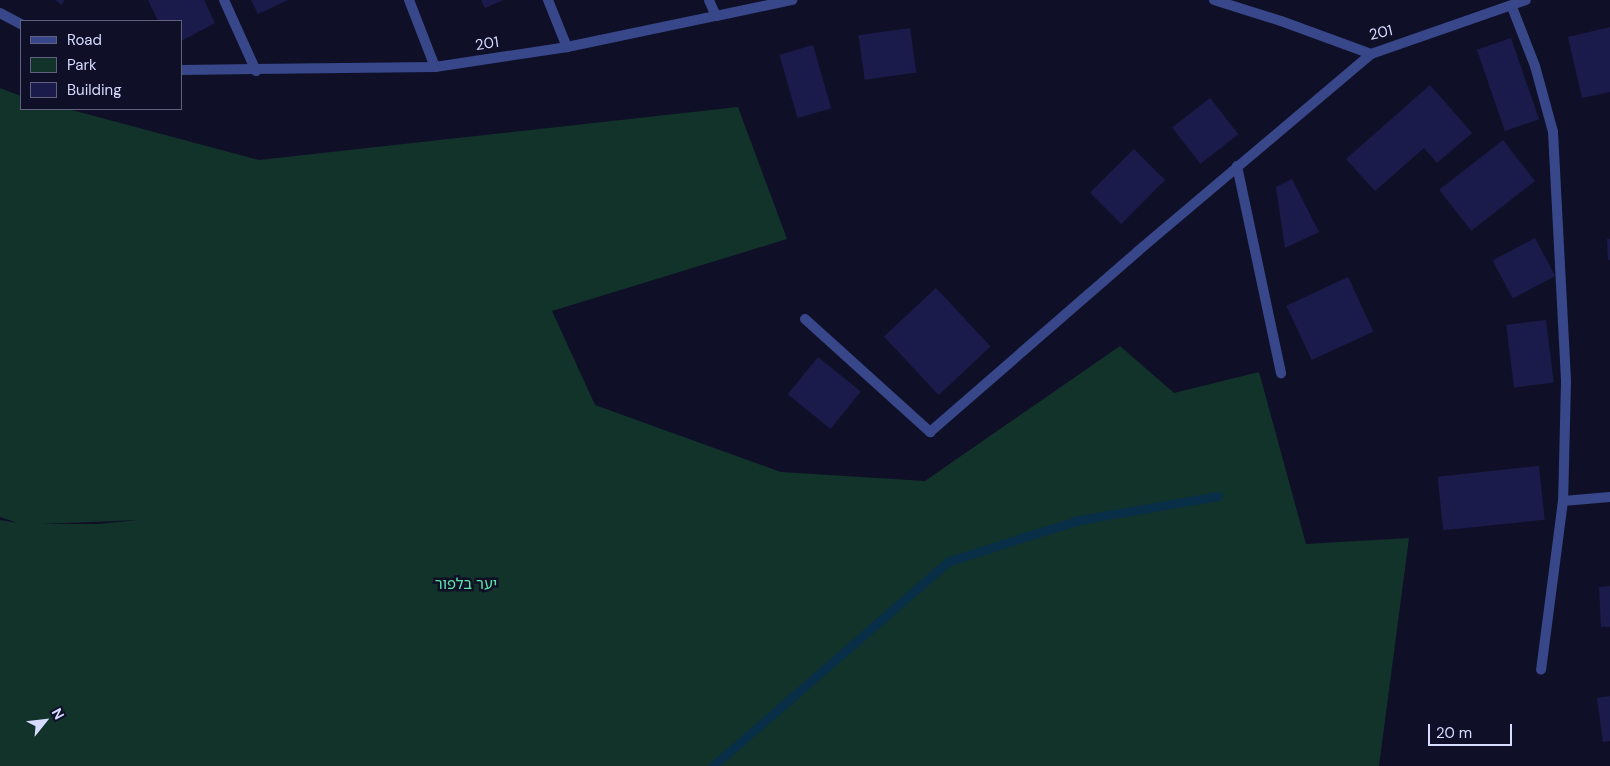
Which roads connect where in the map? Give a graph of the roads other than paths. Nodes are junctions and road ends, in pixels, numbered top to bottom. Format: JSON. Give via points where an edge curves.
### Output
{"nodes":[{"id":1,"x":224,"y":0,"type":"edge"},
{"id":2,"x":409,"y":0,"type":"edge"},
{"id":3,"x":548,"y":0,"type":"edge"},
{"id":4,"x":708,"y":0,"type":"edge"},
{"id":5,"x":792,"y":0,"type":"edge"},
{"id":6,"x":1214,"y":0,"type":"edge"},
{"id":7,"x":1526,"y":0,"type":"edge"},
{"id":8,"x":1512,"y":6,"type":"junction"},
{"id":9,"x":0,"y":13,"type":"edge"},
{"id":10,"x":716,"y":16,"type":"junction"},
{"id":11,"x":20,"y":23,"type":"edge"},
{"id":12,"x":566,"y":47,"type":"junction"},
{"id":13,"x":1371,"y":54,"type":"junction"},
{"id":14,"x":435,"y":67,"type":"junction"},
{"id":15,"x":182,"y":70,"type":"edge"},
{"id":16,"x":256,"y":71,"type":"junction"},
{"id":17,"x":1237,"y":166,"type":"junction"},
{"id":18,"x":805,"y":320,"type":"dead end"},
{"id":19,"x":1281,"y":373,"type":"dead end"},
{"id":20,"x":1610,"y":497,"type":"edge"},
{"id":21,"x":1563,"y":501,"type":"junction"},
{"id":22,"x":1541,"y":670,"type":"dead end"}],
"edges":[{"from":1,"to":16,"type":"street"},
{"from":2,"to":14,"type":"street"},
{"from":3,"to":12,"type":"street"},
{"from":4,"to":10,"type":"street"},
{"from":5,"to":10,"type":"street","name":"201"},
{"from":6,"to":13,"type":"street","name":"201"},
{"from":7,"to":8,"type":"street","name":"201"},
{"from":8,"to":13,"type":"street","name":"201"},
{"from":8,"to":21,"type":"street","via":[[1535,66],[1553,132],[1566,382]]},
{"from":9,"to":11,"type":"street"},
{"from":10,"to":12,"type":"street","name":"201"},
{"from":12,"to":14,"type":"street","name":"201"},
{"from":13,"to":17,"type":"street"},
{"from":14,"to":16,"type":"street","name":"201"},
{"from":15,"to":16,"type":"street","name":"201"},
{"from":17,"to":18,"type":"street","via":[[930,432]]},
{"from":17,"to":19,"type":"street"},
{"from":20,"to":21,"type":"street"},
{"from":21,"to":22,"type":"street"}]}
